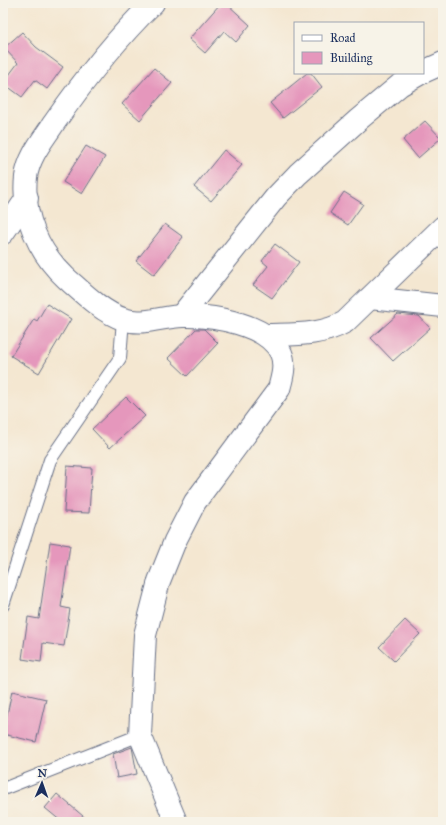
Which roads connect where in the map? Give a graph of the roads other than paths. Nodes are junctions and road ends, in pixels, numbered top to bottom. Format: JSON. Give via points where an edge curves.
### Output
{"nodes":[{"id":1,"x":153,"y":3,"type":"edge"},
{"id":2,"x":443,"y":63,"type":"edge"},
{"id":3,"x":424,"y":71,"type":"edge"},
{"id":4,"x":418,"y":74,"type":"edge"},
{"id":5,"x":27,"y":198,"type":"junction"},
{"id":6,"x":443,"y":227,"type":"edge"},
{"id":7,"x":3,"y":233,"type":"edge"},
{"id":8,"x":370,"y":298,"type":"junction"},
{"id":9,"x":443,"y":306,"type":"edge"},
{"id":10,"x":199,"y":307,"type":"junction"},
{"id":11,"x":123,"y":319,"type":"junction"},
{"id":12,"x":306,"y":334,"type":"junction"},
{"id":13,"x":266,"y":335,"type":"junction"},
{"id":14,"x":283,"y":364,"type":"junction"},
{"id":15,"x":3,"y":605,"type":"edge"},
{"id":16,"x":140,"y":735,"type":"junction"},
{"id":17,"x":3,"y":788,"type":"edge"},
{"id":18,"x":178,"y":819,"type":"edge"}],
"edges":[{"from":1,"to":5,"type":"street","via":[[93,69],[32,156],[26,177]]},
{"from":2,"to":3,"type":"street"},
{"from":4,"to":10,"type":"street","via":[[400,84],[298,174],[276,197]]},
{"from":5,"to":7,"type":"street"},
{"from":5,"to":11,"type":"street","via":[[31,227],[42,251],[80,290]]},
{"from":6,"to":8,"type":"street"},
{"from":8,"to":9,"type":"street"},
{"from":8,"to":12,"type":"street","via":[[335,328]]},
{"from":10,"to":11,"type":"street","via":[[181,316],[142,322]]},
{"from":10,"to":13,"type":"street"},
{"from":11,"to":15,"type":"lane","via":[[120,358],[50,460]]},
{"from":12,"to":13,"type":"street"},
{"from":12,"to":14,"type":"street"},
{"from":13,"to":14,"type":"street","via":[[281,354]]},
{"from":14,"to":16,"type":"street","via":[[279,389],[195,502],[158,581],[145,635]]},
{"from":16,"to":17,"type":"lane"},
{"from":16,"to":18,"type":"street"}]}
